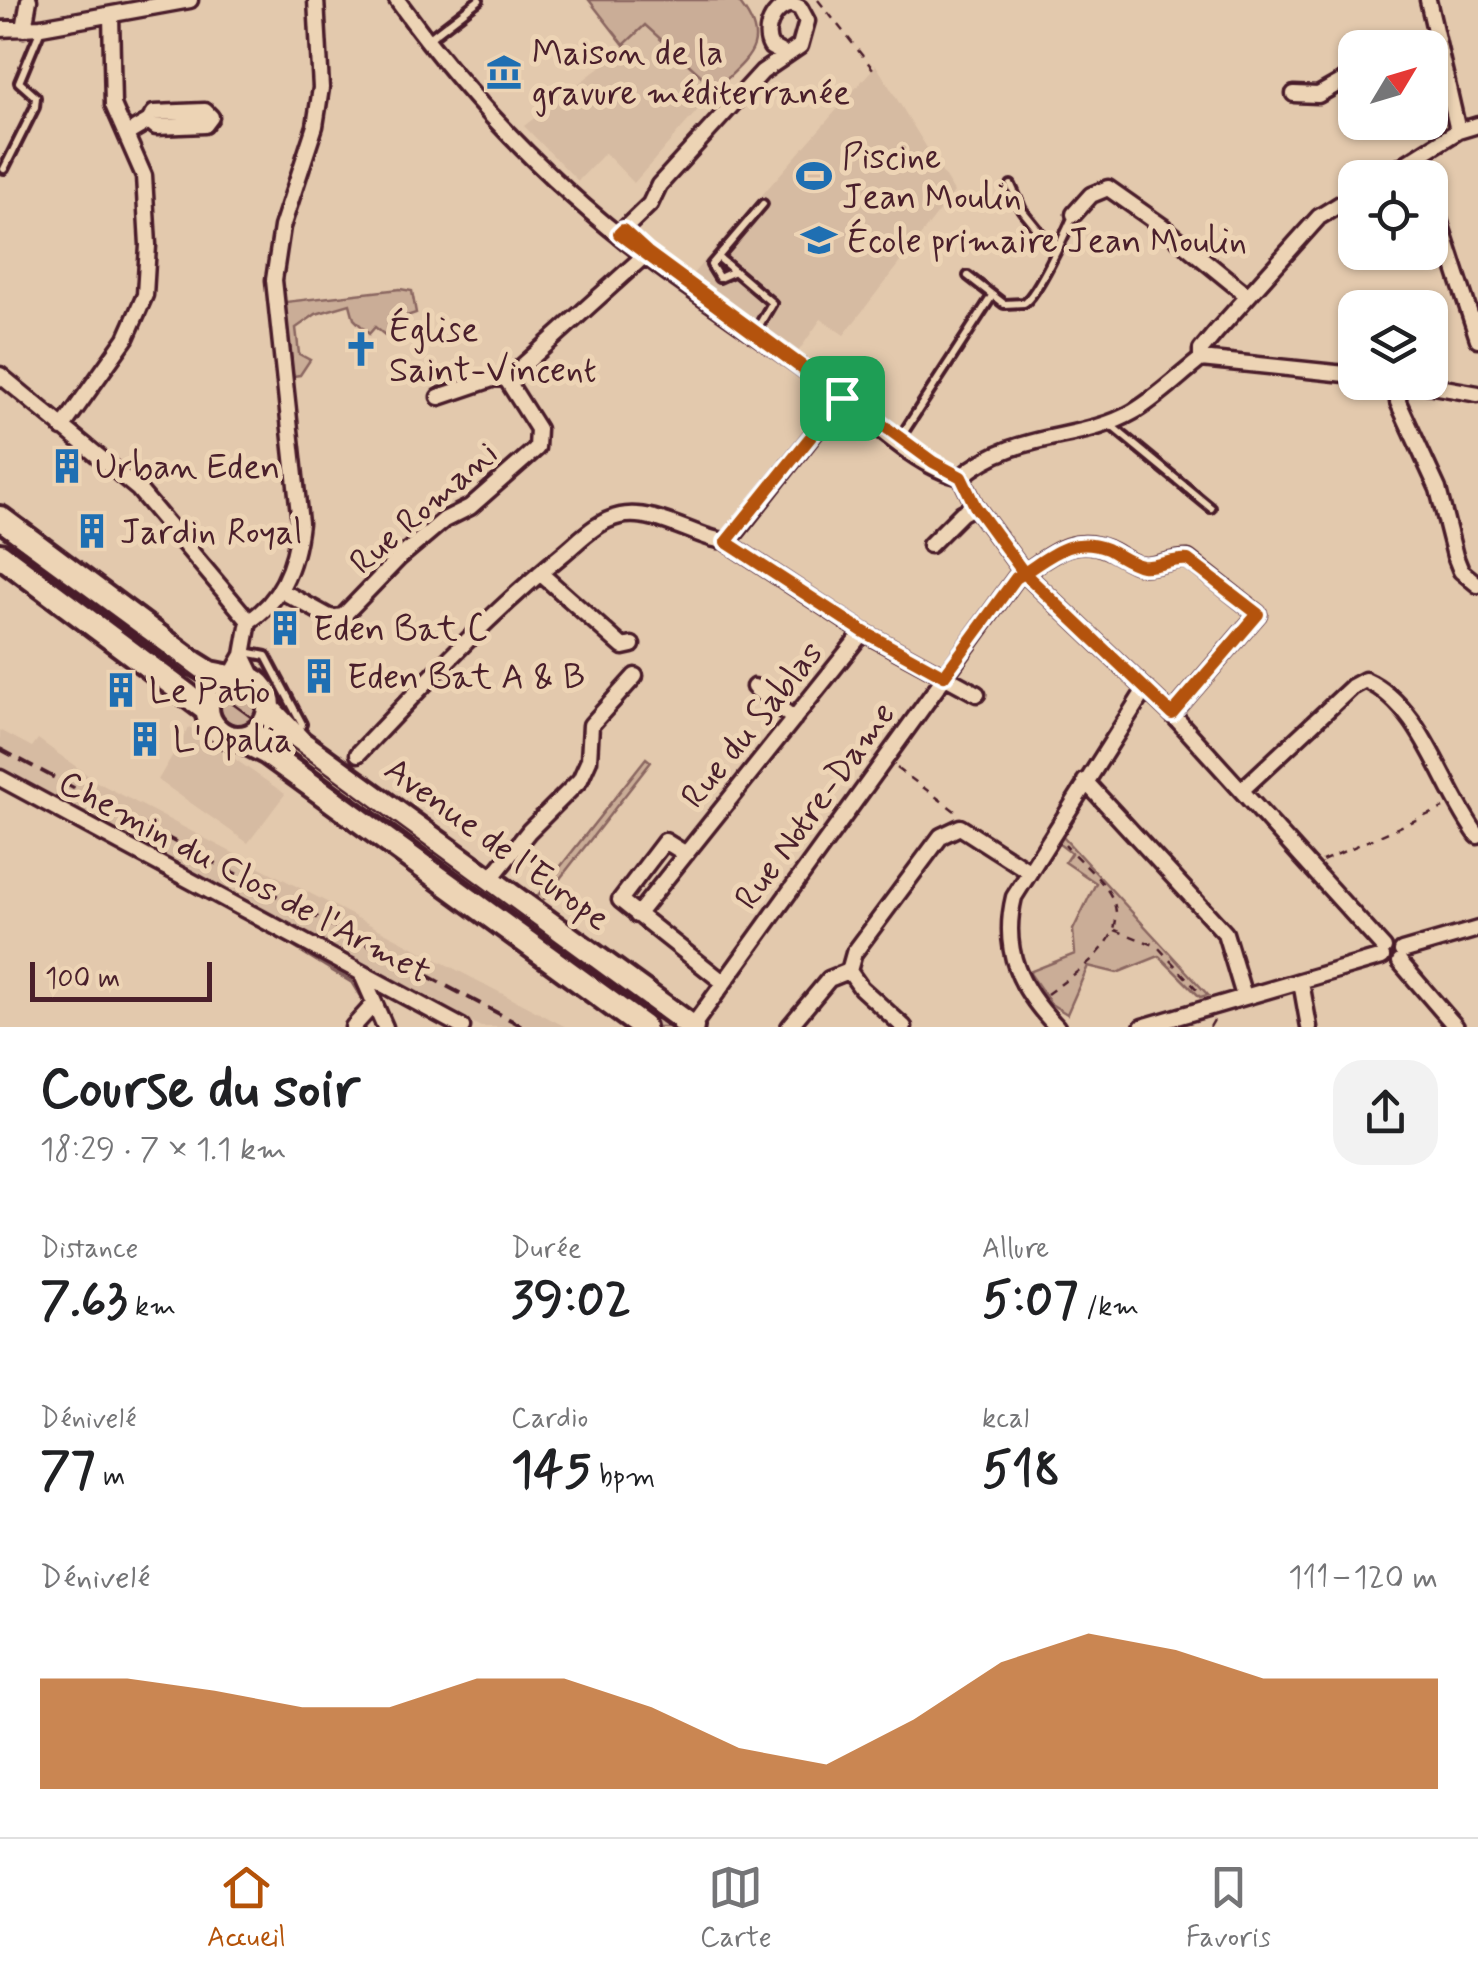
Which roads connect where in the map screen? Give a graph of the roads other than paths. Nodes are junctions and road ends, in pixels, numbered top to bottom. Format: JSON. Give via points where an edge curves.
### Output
{"nodes":[{"id":1,"x":29,"y":0,"type":"edge"},
{"id":2,"x":190,"y":0,"type":"edge"},
{"id":3,"x":316,"y":0,"type":"edge"},
{"id":4,"x":396,"y":0,"type":"edge"},
{"id":5,"x":479,"y":0,"type":"edge"},
{"id":6,"x":1428,"y":0,"type":"edge"},
{"id":7,"x":794,"y":2,"type":"edge"},
{"id":8,"x":111,"y":15,"type":"junction"},
{"id":9,"x":41,"y":28,"type":"junction"},
{"id":10,"x":0,"y":29,"type":"edge"},
{"id":11,"x":24,"y":29,"type":"junction"},
{"id":12,"x":1429,"y":30,"type":"edge"},
{"id":13,"x":426,"y":41,"type":"junction"},
{"id":14,"x":767,"y":41,"type":"junction"},
{"id":15,"x":791,"y":57,"type":"junction"},
{"id":16,"x":762,"y":72,"type":"junction"},
{"id":17,"x":1338,"y":84,"type":"edge"},
{"id":18,"x":1294,"y":94,"type":"dead end"},
{"id":19,"x":1448,"y":101,"type":"edge"},
{"id":20,"x":149,"y":121,"type":"dead end"},
{"id":21,"x":1478,"y":125,"type":"edge"},
{"id":22,"x":1458,"y":130,"type":"junction"},
{"id":23,"x":127,"y":134,"type":"junction"},
{"id":24,"x":1418,"y":156,"type":"junction"},
{"id":25,"x":1412,"y":160,"type":"edge"},
{"id":26,"x":1419,"y":160,"type":"edge"},
{"id":27,"x":4,"y":169,"type":"dead end"},
{"id":28,"x":1011,"y":185,"type":"dead end"},
{"id":29,"x":762,"y":204,"type":"dead end"},
{"id":30,"x":1338,"y":205,"type":"edge"},
{"id":31,"x":1074,"y":214,"type":"joint"},
{"id":32,"x":619,"y":234,"type":"junction"},
{"id":33,"x":1448,"y":247,"type":"edge"},
{"id":34,"x":1056,"y":252,"type":"junction"},
{"id":35,"x":644,"y":256,"type":"junction"},
{"id":36,"x":718,"y":257,"type":"junction"},
{"id":37,"x":735,"y":271,"type":"junction"},
{"id":38,"x":968,"y":276,"type":"dead end"},
{"id":39,"x":992,"y":296,"type":"junction"},
{"id":40,"x":1248,"y":296,"type":"junction"},
{"id":41,"x":754,"y":334,"type":"junction"},
{"id":42,"x":1478,"y":339,"type":"edge"},
{"id":43,"x":1201,"y":359,"type":"junction"},
{"id":44,"x":1338,"y":373,"type":"edge"},
{"id":45,"x":0,"y":375,"type":"edge"},
{"id":46,"x":507,"y":380,"type":"junction"},
{"id":47,"x":1448,"y":389,"type":"edge"},
{"id":48,"x":1478,"y":394,"type":"edge"},
{"id":49,"x":439,"y":397,"type":"dead end"},
{"id":50,"x":842,"y":398,"type":"junction"},
{"id":51,"x":1398,"y":400,"type":"edge"},
{"id":52,"x":1107,"y":422,"type":"junction"},
{"id":53,"x":62,"y":428,"type":"junction"},
{"id":54,"x":898,"y":440,"type":"junction"},
{"id":55,"x":961,"y":477,"type":"junction"},
{"id":56,"x":975,"y":506,"type":"junction"},
{"id":57,"x":1211,"y":508,"type":"dead end"},
{"id":58,"x":0,"y":518,"type":"edge"},
{"id":59,"x":726,"y":542,"type":"junction"},
{"id":60,"x":930,"y":546,"type":"dead end"},
{"id":61,"x":0,"y":555,"type":"edge"},
{"id":62,"x":540,"y":573,"type":"junction"},
{"id":63,"x":1024,"y":573,"type":"junction"},
{"id":64,"x":1478,"y":585,"type":"edge"},
{"id":65,"x":280,"y":590,"type":"junction"},
{"id":66,"x":248,"y":620,"type":"junction"},
{"id":67,"x":864,"y":632,"type":"junction"},
{"id":68,"x":632,"y":645,"type":"dead end"},
{"id":69,"x":244,"y":654,"type":"junction"},
{"id":70,"x":635,"y":676,"type":"dead end"},
{"id":71,"x":944,"y":676,"type":"junction"},
{"id":72,"x":230,"y":677,"type":"junction"},
{"id":73,"x":256,"y":682,"type":"junction"},
{"id":74,"x":754,"y":687,"type":"dead end"},
{"id":75,"x":1144,"y":691,"type":"junction"},
{"id":76,"x":977,"y":694,"type":"dead end"},
{"id":77,"x":268,"y":709,"type":"junction"},
{"id":78,"x":207,"y":710,"type":"junction"},
{"id":79,"x":1172,"y":714,"type":"junction"},
{"id":80,"x":794,"y":719,"type":"junction"},
{"id":81,"x":291,"y":736,"type":"junction"},
{"id":82,"x":238,"y":738,"type":"junction"},
{"id":83,"x":358,"y":754,"type":"dead end"},
{"id":84,"x":1085,"y":782,"type":"junction"},
{"id":85,"x":2,"y":784,"type":"edge"},
{"id":86,"x":1244,"y":790,"type":"junction"},
{"id":87,"x":1478,"y":836,"type":"edge"},
{"id":88,"x":686,"y":854,"type":"junction"},
{"id":89,"x":1027,"y":870,"type":"junction"},
{"id":90,"x":489,"y":881,"type":"junction"},
{"id":91,"x":638,"y":914,"type":"junction"},
{"id":92,"x":1478,"y":929,"type":"edge"},
{"id":93,"x":1383,"y":952,"type":"junction"},
{"id":94,"x":1401,"y":957,"type":"junction"},
{"id":95,"x":849,"y":971,"type":"junction"},
{"id":96,"x":362,"y":976,"type":"junction"},
{"id":97,"x":723,"y":982,"type":"junction"},
{"id":98,"x":1301,"y":982,"type":"junction"},
{"id":99,"x":1244,"y":996,"type":"junction"},
{"id":100,"x":374,"y":1004,"type":"junction"},
{"id":101,"x":353,"y":1027,"type":"edge"},
{"id":102,"x":385,"y":1027,"type":"edge"},
{"id":103,"x":462,"y":1027,"type":"edge"},
{"id":104,"x":643,"y":1027,"type":"edge"},
{"id":105,"x":692,"y":1027,"type":"edge"},
{"id":106,"x":790,"y":1027,"type":"edge"},
{"id":107,"x":904,"y":1027,"type":"edge"},
{"id":108,"x":1057,"y":1027,"type":"edge"},
{"id":109,"x":1142,"y":1027,"type":"edge"},
{"id":110,"x":1309,"y":1027,"type":"edge"},
{"id":111,"x":1456,"y":1027,"type":"edge"}],
"edges":[{"from":1,"to":11,"type":"street"},
{"from":2,"to":8,"type":"street"},
{"from":3,"to":65,"type":"street","via":[[315,126],[275,259],[276,328],[301,503],[298,543]]},
{"from":4,"to":13,"type":"street"},
{"from":5,"to":13,"type":"lane"},
{"from":6,"to":12,"type":"street"},
{"from":7,"to":14,"type":"street","via":[[776,13]]},
{"from":7,"to":15,"type":"street","via":[[808,25]]},
{"from":8,"to":9,"type":"street"},
{"from":8,"to":23,"type":"street","via":[[114,105]]},
{"from":9,"to":11,"type":"street"},
{"from":9,"to":27,"type":"lane","via":[[19,82],[36,97],[36,107]]},
{"from":10,"to":11,"type":"street"},
{"from":13,"to":32,"type":"street","via":[[530,153]]},
{"from":14,"to":15,"type":"street"},
{"from":14,"to":16,"type":"street"},
{"from":15,"to":16,"type":"street"},
{"from":16,"to":32,"type":"street"},
{"from":17,"to":18,"type":"street","via":[[1318,95]]},
{"from":19,"to":22,"type":"street"},
{"from":20,"to":23,"type":"street"},
{"from":21,"to":22,"type":"street"},
{"from":22,"to":24,"type":"street"},
{"from":23,"to":53,"type":"street","via":[[144,176],[145,295],[126,338]]},
{"from":24,"to":25,"type":"street"},
{"from":24,"to":26,"type":"street"},
{"from":28,"to":34,"type":"lane"},
{"from":29,"to":36,"type":"lane"},
{"from":30,"to":40,"type":"street","via":[[1318,216]]},
{"from":31,"to":34,"type":"lane"},
{"from":31,"to":40,"type":"street","via":[[1108,188]]},
{"from":32,"to":35,"type":"street"},
{"from":33,"to":42,"type":"street"},
{"from":34,"to":39,"type":"lane","via":[[1032,298],[1014,306]]},
{"from":35,"to":41,"type":"street"},
{"from":35,"to":46,"type":"street"},
{"from":36,"to":37,"type":"lane"},
{"from":36,"to":37,"type":"lane","via":[[711,271],[719,278]]},
{"from":37,"to":41,"type":"lane","via":[[772,303]]},
{"from":38,"to":39,"type":"lane"},
{"from":39,"to":54,"type":"lane"},
{"from":40,"to":43,"type":"street","via":[[1201,350]]},
{"from":41,"to":50,"type":"street"},
{"from":43,"to":44,"type":"street"},
{"from":43,"to":52,"type":"street","via":[[1134,412]]},
{"from":45,"to":53,"type":"street"},
{"from":46,"to":49,"type":"street","name":"Rue Romani","via":[[498,377]]},
{"from":46,"to":65,"type":"street","name":"Rue Romani","via":[[541,436],[537,448],[470,507],[439,523],[343,616],[331,618]]},
{"from":47,"to":48,"type":"street"},
{"from":50,"to":54,"type":"street"},
{"from":50,"to":59,"type":"street"},
{"from":51,"to":64,"type":"street","via":[[1438,489],[1461,570]]},
{"from":52,"to":55,"type":"street","via":[[1009,448]]},
{"from":52,"to":57,"type":"lane"},
{"from":53,"to":66,"type":"street","via":[[149,501]]},
{"from":54,"to":55,"type":"street","via":[[944,474]]},
{"from":55,"to":56,"type":"street"},
{"from":56,"to":60,"type":"street"},
{"from":56,"to":63,"type":"street"},
{"from":58,"to":72,"type":"main road","via":[[194,663]]},
{"from":59,"to":62,"type":"street","via":[[679,523],[617,516]]},
{"from":59,"to":67,"type":"street"},
{"from":61,"to":78,"type":"main road"},
{"from":62,"to":68,"type":"street","via":[[624,646]]},
{"from":62,"to":83,"type":"street","via":[[488,616]]},
{"from":63,"to":71,"type":"street","name":"Rue Notre-Dame"},
{"from":63,"to":75,"type":"street"},
{"from":63,"to":79,"type":"street","name":"Rue Notre-Dame","via":[[1079,542],[1143,566],[1188,560],[1246,601],[1258,614]]},
{"from":65,"to":66,"type":"street","via":[[266,610]]},
{"from":66,"to":69,"type":"street"},
{"from":67,"to":71,"type":"street"},
{"from":67,"to":80,"type":"street","name":"Rue du Sablas"},
{"from":69,"to":72,"type":"street"},
{"from":69,"to":73,"type":"street"},
{"from":69,"to":81,"type":"lane","via":[[266,656],[276,672],[302,724]]},
{"from":70,"to":90,"type":"street","via":[[591,724],[589,760],[578,784]]},
{"from":71,"to":76,"type":"street"},
{"from":71,"to":97,"type":"street","name":"Rue Notre-Dame"},
{"from":72,"to":73,"type":"main road"},
{"from":72,"to":78,"type":"main road","via":[[212,690]]},
{"from":73,"to":77,"type":"main road"},
{"from":74,"to":80,"type":"street"},
{"from":75,"to":79,"type":"street"},
{"from":75,"to":84,"type":"street"},
{"from":77,"to":81,"type":"main road","name":"Avenue de l'Europe"},
{"from":77,"to":82,"type":"main road","via":[[261,727]]},
{"from":78,"to":82,"type":"main road","via":[[221,733]]},
{"from":79,"to":86,"type":"street"},
{"from":80,"to":88,"type":"street","name":"Rue du Sablas"},
{"from":81,"to":90,"type":"main road","name":"Avenue de l'Europe"},
{"from":82,"to":104,"type":"main road","name":"Avenue de l'Europe"},
{"from":84,"to":89,"type":"street"},
{"from":84,"to":99,"type":"street","via":[[1221,927]]},
{"from":85,"to":96,"type":"street","name":"Chemin du Clos de l'Armet"},
{"from":86,"to":87,"type":"street","via":[[1366,680],[1407,712]]},
{"from":86,"to":93,"type":"street"},
{"from":88,"to":91,"type":"street","name":"Rue du Sablas"},
{"from":88,"to":91,"type":"street","name":"Rue du Sablas","via":[[665,841],[622,894],[621,902]]},
{"from":89,"to":95,"type":"street","via":[[953,827],[854,954]]},
{"from":89,"to":108,"type":"street","via":[[1014,897],[1009,942],[1035,1005]]},
{"from":90,"to":105,"type":"main road","name":"Avenue de l'Europe"},
{"from":91,"to":97,"type":"street"},
{"from":92,"to":94,"type":"street"},
{"from":93,"to":94,"type":"street","via":[[1394,944]]},
{"from":93,"to":98,"type":"street"},
{"from":94,"to":111,"type":"street"},
{"from":95,"to":106,"type":"street","via":[[829,979]]},
{"from":95,"to":107,"type":"street"},
{"from":96,"to":100,"type":"street"},
{"from":96,"to":103,"type":"street","name":"Chemin du Clos de l'Armet"},
{"from":97,"to":105,"type":"street","name":"Rue Notre-Dame"},
{"from":98,"to":99,"type":"street"},
{"from":98,"to":110,"type":"street"},
{"from":99,"to":109,"type":"street"},
{"from":100,"to":101,"type":"street"},
{"from":100,"to":102,"type":"street"}]}
